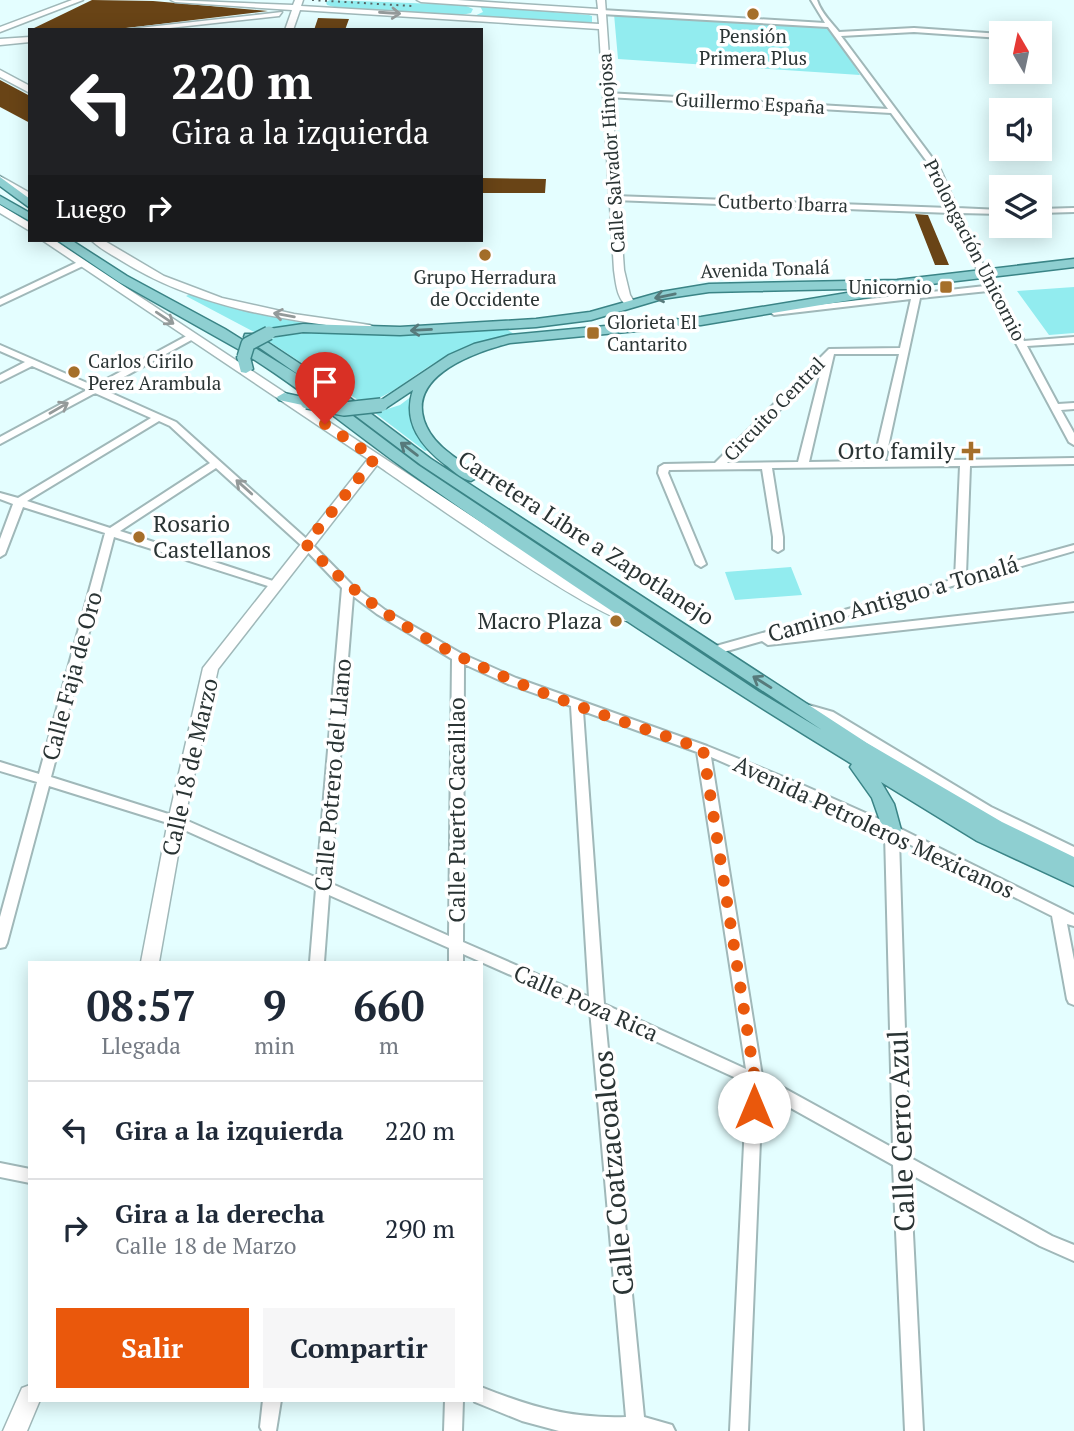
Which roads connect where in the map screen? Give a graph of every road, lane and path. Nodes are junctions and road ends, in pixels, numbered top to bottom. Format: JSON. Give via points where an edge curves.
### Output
{"nodes":[{"id":1,"x":79,"y":0,"type":"edge"},
{"id":2,"x":175,"y":0,"type":"edge"},
{"id":3,"x":421,"y":0,"type":"edge"},
{"id":4,"x":814,"y":0,"type":"edge"},
{"id":5,"x":195,"y":1,"type":"edge"},
{"id":6,"x":464,"y":3,"type":"junction"},
{"id":7,"x":297,"y":7,"type":"edge"},
{"id":8,"x":601,"y":7,"type":"edge"},
{"id":9,"x":455,"y":18,"type":"junction"},
{"id":10,"x":832,"y":25,"type":"junction"},
{"id":11,"x":290,"y":27,"type":"edge"},
{"id":12,"x":602,"y":27,"type":"junction"},
{"id":13,"x":140,"y":28,"type":"edge"},
{"id":14,"x":0,"y":30,"type":"edge"},
{"id":15,"x":839,"y":34,"type":"junction"},
{"id":16,"x":989,"y":35,"type":"edge"},
{"id":17,"x":28,"y":39,"type":"edge"},
{"id":18,"x":0,"y":42,"type":"edge"},
{"id":19,"x":0,"y":62,"type":"edge"},
{"id":20,"x":0,"y":73,"type":"edge"},
{"id":21,"x":28,"y":78,"type":"edge"},
{"id":22,"x":28,"y":89,"type":"edge"},
{"id":23,"x":607,"y":95,"type":"junction"},
{"id":24,"x":893,"y":111,"type":"junction"},
{"id":25,"x":0,"y":180,"type":"edge"},
{"id":26,"x":0,"y":188,"type":"edge"},
{"id":27,"x":28,"y":197,"type":"edge"},
{"id":28,"x":614,"y":198,"type":"junction"},
{"id":29,"x":0,"y":199,"type":"edge"},
{"id":30,"x":28,"y":204,"type":"edge"},
{"id":31,"x":28,"y":205,"type":"edge"},
{"id":32,"x":0,"y":208,"type":"edge"},
{"id":33,"x":952,"y":208,"type":"junction"},
{"id":34,"x":1074,"y":210,"type":"edge"},
{"id":35,"x":1052,"y":211,"type":"edge"},
{"id":36,"x":989,"y":212,"type":"edge"},
{"id":37,"x":28,"y":217,"type":"edge"},
{"id":38,"x":28,"y":227,"type":"edge"},
{"id":39,"x":50,"y":242,"type":"edge"},
{"id":40,"x":66,"y":242,"type":"edge"},
{"id":41,"x":82,"y":242,"type":"edge"},
{"id":42,"x":99,"y":242,"type":"edge"},
{"id":43,"x":82,"y":263,"type":"junction"},
{"id":44,"x":1074,"y":264,"type":"edge"},
{"id":45,"x":1074,"y":270,"type":"edge"},
{"id":46,"x":986,"y":280,"type":"junction"},
{"id":47,"x":709,"y":288,"type":"junction"},
{"id":48,"x":916,"y":296,"type":"junction"},
{"id":49,"x":0,"y":302,"type":"edge"},
{"id":50,"x":630,"y":305,"type":"junction"},
{"id":51,"x":746,"y":314,"type":"junction"},
{"id":52,"x":376,"y":329,"type":"junction"},
{"id":53,"x":192,"y":336,"type":"junction"},
{"id":54,"x":1074,"y":340,"type":"edge"},
{"id":55,"x":1022,"y":344,"type":"junction"},
{"id":56,"x":0,"y":348,"type":"edge"},
{"id":57,"x":905,"y":351,"type":"junction"},
{"id":58,"x":829,"y":352,"type":"junction"},
{"id":59,"x":32,"y":362,"type":"junction"},
{"id":60,"x":245,"y":363,"type":"junction"},
{"id":61,"x":435,"y":370,"type":"junction"},
{"id":62,"x":0,"y":379,"type":"edge"},
{"id":63,"x":91,"y":390,"type":"junction"},
{"id":64,"x":284,"y":397,"type":"junction"},
{"id":65,"x":1074,"y":406,"type":"edge"},
{"id":66,"x":1056,"y":407,"type":"junction"},
{"id":67,"x":158,"y":418,"type":"junction"},
{"id":68,"x":0,"y":441,"type":"edge"},
{"id":69,"x":1074,"y":442,"type":"edge"},
{"id":70,"x":375,"y":458,"type":"junction"},
{"id":71,"x":1074,"y":461,"type":"edge"},
{"id":72,"x":218,"y":463,"type":"junction"},
{"id":73,"x":879,"y":463,"type":"junction"},
{"id":74,"x":965,"y":463,"type":"junction"},
{"id":75,"x":766,"y":464,"type":"junction"},
{"id":76,"x":803,"y":464,"type":"junction"},
{"id":77,"x":719,"y":465,"type":"junction"},
{"id":78,"x":0,"y":496,"type":"edge"},
{"id":79,"x":19,"y":502,"type":"junction"},
{"id":80,"x":110,"y":533,"type":"junction"},
{"id":81,"x":306,"y":544,"type":"junction"},
{"id":82,"x":1074,"y":548,"type":"edge"},
{"id":83,"x":778,"y":549,"type":"dead end"},
{"id":84,"x":0,"y":554,"type":"edge"},
{"id":85,"x":701,"y":564,"type":"dead end"},
{"id":86,"x":960,"y":580,"type":"junction"},
{"id":87,"x":275,"y":585,"type":"junction"},
{"id":88,"x":348,"y":587,"type":"junction"},
{"id":89,"x":1074,"y":607,"type":"edge"},
{"id":90,"x":669,"y":642,"type":"junction"},
{"id":91,"x":735,"y":645,"type":"junction"},
{"id":92,"x":708,"y":647,"type":"junction"},
{"id":93,"x":458,"y":657,"type":"junction"},
{"id":94,"x":578,"y":706,"type":"junction"},
{"id":95,"x":804,"y":708,"type":"junction"},
{"id":96,"x":703,"y":749,"type":"junction"},
{"id":97,"x":847,"y":754,"type":"junction"},
{"id":98,"x":0,"y":766,"type":"edge"},
{"id":99,"x":44,"y":780,"type":"junction"},
{"id":100,"x":176,"y":821,"type":"junction"},
{"id":101,"x":892,"y":830,"type":"junction"},
{"id":102,"x":1074,"y":853,"type":"edge"},
{"id":103,"x":1074,"y":866,"type":"edge"},
{"id":104,"x":1074,"y":879,"type":"edge"},
{"id":105,"x":324,"y":886,"type":"junction"},
{"id":106,"x":1058,"y":913,"type":"junction"},
{"id":107,"x":1074,"y":921,"type":"edge"},
{"id":108,"x":0,"y":943,"type":"edge"},
{"id":109,"x":456,"y":945,"type":"junction"},
{"id":110,"x":1071,"y":958,"type":"edge"},
{"id":111,"x":149,"y":961,"type":"edge"},
{"id":112,"x":317,"y":961,"type":"edge"},
{"id":113,"x":456,"y":961,"type":"edge"},
{"id":114,"x":1074,"y":999,"type":"edge"},
{"id":115,"x":597,"y":1007,"type":"junction"},
{"id":116,"x":755,"y":1080,"type":"junction"},
{"id":117,"x":901,"y":1161,"type":"junction"},
{"id":118,"x":0,"y":1170,"type":"edge"},
{"id":119,"x":28,"y":1175,"type":"edge"},
{"id":120,"x":1074,"y":1254,"type":"edge"},
{"id":121,"x":483,"y":1397,"type":"edge"},
{"id":122,"x":28,"y":1401,"type":"edge"},
{"id":123,"x":272,"y":1402,"type":"edge"},
{"id":124,"x":454,"y":1402,"type":"edge"},
{"id":125,"x":269,"y":1427,"type":"dead end"},
{"id":126,"x":636,"y":1427,"type":"edge"},
{"id":127,"x":15,"y":1431,"type":"edge"},
{"id":128,"x":453,"y":1431,"type":"edge"},
{"id":129,"x":666,"y":1431,"type":"edge"},
{"id":130,"x":739,"y":1431,"type":"edge"},
{"id":131,"x":914,"y":1431,"type":"edge"}],
"edges":[{"from":1,"to":14,"type":"street"},
{"from":2,"to":5,"type":"street"},
{"from":3,"to":6,"type":"street"},
{"from":4,"to":10,"type":"street","name":"Prolongación Unicornio"},
{"from":5,"to":7,"type":"street"},
{"from":6,"to":8,"type":"street"},
{"from":6,"to":9,"type":"street","via":[[476,6],[478,12]]},
{"from":7,"to":9,"type":"street","one_way":true},
{"from":7,"to":11,"type":"street"},
{"from":7,"to":13,"type":"street"},
{"from":8,"to":10,"type":"street","via":[[613,12]]},
{"from":8,"to":12,"type":"street","name":"Calle Salvador Hinojosa"},
{"from":9,"to":12,"type":"street"},
{"from":10,"to":15,"type":"street","name":"Prolongación Unicornio"},
{"from":12,"to":23,"type":"street","name":"Calle Salvador Hinojosa"},
{"from":15,"to":16,"type":"street","via":[[914,30]]},
{"from":15,"to":24,"type":"street","name":"Prolongación Unicornio"},
{"from":17,"to":18,"type":"street"},
{"from":19,"to":21,"type":"street"},
{"from":20,"to":22,"type":"street"},
{"from":23,"to":24,"type":"street","name":"Guillermo España"},
{"from":23,"to":28,"type":"street","name":"Calle Salvador Hinojosa"},
{"from":24,"to":33,"type":"street","name":"Prolongación Unicornio","via":[[935,167]]},
{"from":25,"to":27,"type":"street"},
{"from":25,"to":30,"type":"main road"},
{"from":26,"to":31,"type":"main road"},
{"from":28,"to":33,"type":"street","name":"Cutberto Ibarra"},
{"from":28,"to":50,"type":"street","name":"Calle Salvador Hinojosa","via":[[619,270]]},
{"from":29,"to":37,"type":"main road"},
{"from":32,"to":38,"type":"street"},
{"from":33,"to":36,"type":"street","name":"Cutberto Ibarra"},
{"from":33,"to":46,"type":"street","name":"Prolongación Unicornio"},
{"from":34,"to":35,"type":"street"},
{"from":39,"to":43,"type":"street","name":"Carretera Libre a Zapotlanejo"},
{"from":40,"to":90,"type":"main road","name":"Carretera Libre a Zapotlanejo","via":[[295,379],[413,468]]},
{"from":92,"to":41,"type":"main road","name":"Carretera Libre a Zapotlanejo","one_way":true,"via":[[426,462],[275,352]]},
{"from":52,"to":42,"type":"street","one_way":true,"via":[[277,314],[207,297],[169,283]]},
{"from":43,"to":49,"type":"street"},
{"from":43,"to":53,"type":"street","name":"Carretera Libre a Zapotlanejo","one_way":true},
{"from":44,"to":46,"type":"main road","name":"Avenida Tonalá"},
{"from":45,"to":46,"type":"main road","name":"Avenida Tonalá"},
{"from":46,"to":47,"type":"main road","name":"Avenida Tonalá"},
{"from":46,"to":48,"type":"street"},
{"from":46,"to":51,"type":"main road","name":"Avenida Tonalá","via":[[904,288]]},
{"from":46,"to":55,"type":"street","name":"Prolongación Unicornio"},
{"from":47,"to":50,"type":"main road","name":"Avenida Tonalá","one_way":true},
{"from":47,"to":51,"type":"main road","via":[[746,299],[750,308]]},
{"from":48,"to":51,"type":"street"},
{"from":48,"to":57,"type":"street"},
{"from":50,"to":52,"type":"main road","name":"Avenida Tonalá","one_way":true,"via":[[536,323]]},
{"from":51,"to":61,"type":"main road","name":"Avenida Tonalá","via":[[530,336],[479,347]]},
{"from":52,"to":60,"type":"main road","name":"Avenida Tonalá","bridge":true,"via":[[269,332],[248,344]]},
{"from":53,"to":60,"type":"street","name":"Carretera Libre a Zapotlanejo"},
{"from":53,"to":63,"type":"street"},
{"from":54,"to":55,"type":"street"},
{"from":55,"to":66,"type":"street","name":"Prolongación Unicornio"},
{"from":56,"to":59,"type":"street","name":"Avenida Petroleros Mexicanos"},
{"from":57,"to":58,"type":"street","name":"Circuito Central"},
{"from":57,"to":73,"type":"street"},
{"from":58,"to":76,"type":"street","name":"Circuito Central"},
{"from":58,"to":77,"type":"street","name":"Circuito Central"},
{"from":59,"to":62,"type":"street"},
{"from":59,"to":63,"type":"street","name":"Avenida Petroleros Mexicanos"},
{"from":60,"to":64,"type":"street","name":"Carretera Libre a Zapotlanejo"},
{"from":61,"to":64,"type":"main road","name":"Avenida Tonalá","bridge":true,"via":[[381,405],[344,409]]},
{"from":61,"to":92,"type":"main road","via":[[421,390],[416,417],[435,451],[683,624]]},
{"from":63,"to":67,"type":"street","name":"Avenida Petroleros Mexicanos"},
{"from":68,"to":63,"type":"street","one_way":true},
{"from":64,"to":70,"type":"street","name":"Carretera Libre a Zapotlanejo"},
{"from":65,"to":66,"type":"street"},
{"from":66,"to":69,"type":"street","name":"Prolongación Unicornio"},
{"from":67,"to":72,"type":"street","name":"Avenida Petroleros Mexicanos","via":[[186,433]]},
{"from":67,"to":79,"type":"street"},
{"from":70,"to":81,"type":"street","name":"Calle 18 de Marzo"},
{"from":70,"to":90,"type":"street","name":"Carretera Libre a Zapotlanejo","via":[[574,590]]},
{"from":71,"to":74,"type":"street"},
{"from":72,"to":80,"type":"street"},
{"from":81,"to":72,"type":"street","name":"Avenida Petroleros Mexicanos","one_way":true},
{"from":73,"to":74,"type":"street"},
{"from":73,"to":76,"type":"street"},
{"from":74,"to":86,"type":"street"},
{"from":75,"to":76,"type":"street"},
{"from":75,"to":77,"type":"street"},
{"from":75,"to":83,"type":"street"},
{"from":77,"to":85,"type":"street","via":[[664,467],[667,485]]},
{"from":78,"to":79,"type":"street"},
{"from":79,"to":80,"type":"street"},
{"from":79,"to":84,"type":"street"},
{"from":80,"to":87,"type":"street"},
{"from":80,"to":99,"type":"street","name":"Calle Faja de Oro"},
{"from":81,"to":87,"type":"street","name":"Calle 18 de Marzo"},
{"from":81,"to":88,"type":"street","name":"Avenida Petroleros Mexicanos"},
{"from":82,"to":86,"type":"street","name":"Camino Antiguo a Tonalá"},
{"from":86,"to":91,"type":"street","name":"Camino Antiguo a Tonalá"},
{"from":87,"to":100,"type":"street","name":"Calle 18 de Marzo","via":[[211,668]]},
{"from":88,"to":93,"type":"street","name":"Avenida Petroleros Mexicanos"},
{"from":88,"to":105,"type":"street","name":"Calle Potrero del Llano"},
{"from":89,"to":91,"type":"street"},
{"from":90,"to":97,"type":"main road","name":"Carretera Libre a Zapotlanejo"},
{"from":91,"to":92,"type":"street","name":"Camino Antiguo a Tonalá"},
{"from":95,"to":92,"type":"main road","name":"Carretera Libre a Zapotlanejo","one_way":true},
{"from":93,"to":94,"type":"street","name":"Avenida Petroleros Mexicanos"},
{"from":93,"to":109,"type":"street","name":"Calle Puerto Cacalilao"},
{"from":94,"to":96,"type":"street","name":"Avenida Petroleros Mexicanos"},
{"from":94,"to":115,"type":"street","name":"Calle Coatzacoalcos"},
{"from":95,"to":102,"type":"street","via":[[829,715],[986,810]]},
{"from":95,"to":103,"type":"main road","name":"Carretera Libre a Zapotlanejo","via":[[995,827]]},
{"from":96,"to":101,"type":"street","name":"Avenida Petroleros Mexicanos"},
{"from":96,"to":116,"type":"street"},
{"from":97,"to":101,"type":"main road","via":[[882,797],[890,811]]},
{"from":97,"to":104,"type":"main road","name":"Carretera Libre a Zapotlanejo","via":[[984,836]]},
{"from":98,"to":99,"type":"street","name":"Calle Poza Rica"},
{"from":99,"to":100,"type":"street","name":"Calle Poza Rica"},
{"from":99,"to":108,"type":"street","name":"Calle Faja de Oro"},
{"from":100,"to":105,"type":"street","name":"Calle Poza Rica"},
{"from":100,"to":111,"type":"street","name":"Calle 18 de Marzo"},
{"from":101,"to":106,"type":"street","name":"Avenida Petroleros Mexicanos"},
{"from":101,"to":117,"type":"street","name":"Calle Cerro Azul"},
{"from":105,"to":109,"type":"street","name":"Calle Poza Rica"},
{"from":105,"to":112,"type":"street","name":"Calle Potrero del Llano"},
{"from":106,"to":107,"type":"street","name":"Avenida Petroleros Mexicanos"},
{"from":106,"to":110,"type":"street"},
{"from":109,"to":113,"type":"street","name":"Calle Puerto Cacalilao"},
{"from":109,"to":115,"type":"street","name":"Calle Poza Rica"},
{"from":110,"to":114,"type":"street"},
{"from":115,"to":116,"type":"street","name":"Calle Poza Rica"},
{"from":115,"to":126,"type":"street","name":"Calle Coatzacoalcos"},
{"from":116,"to":117,"type":"street","name":"Calle Poza Rica"},
{"from":116,"to":130,"type":"street"},
{"from":117,"to":120,"type":"street","name":"Calle Poza Rica"},
{"from":117,"to":131,"type":"street","name":"Calle Cerro Azul"},
{"from":118,"to":119,"type":"street"},
{"from":121,"to":126,"type":"street","via":[[568,1425]]},
{"from":122,"to":127,"type":"street"},
{"from":123,"to":125,"type":"street"},
{"from":124,"to":128,"type":"street"},
{"from":126,"to":129,"type":"street"}]}
